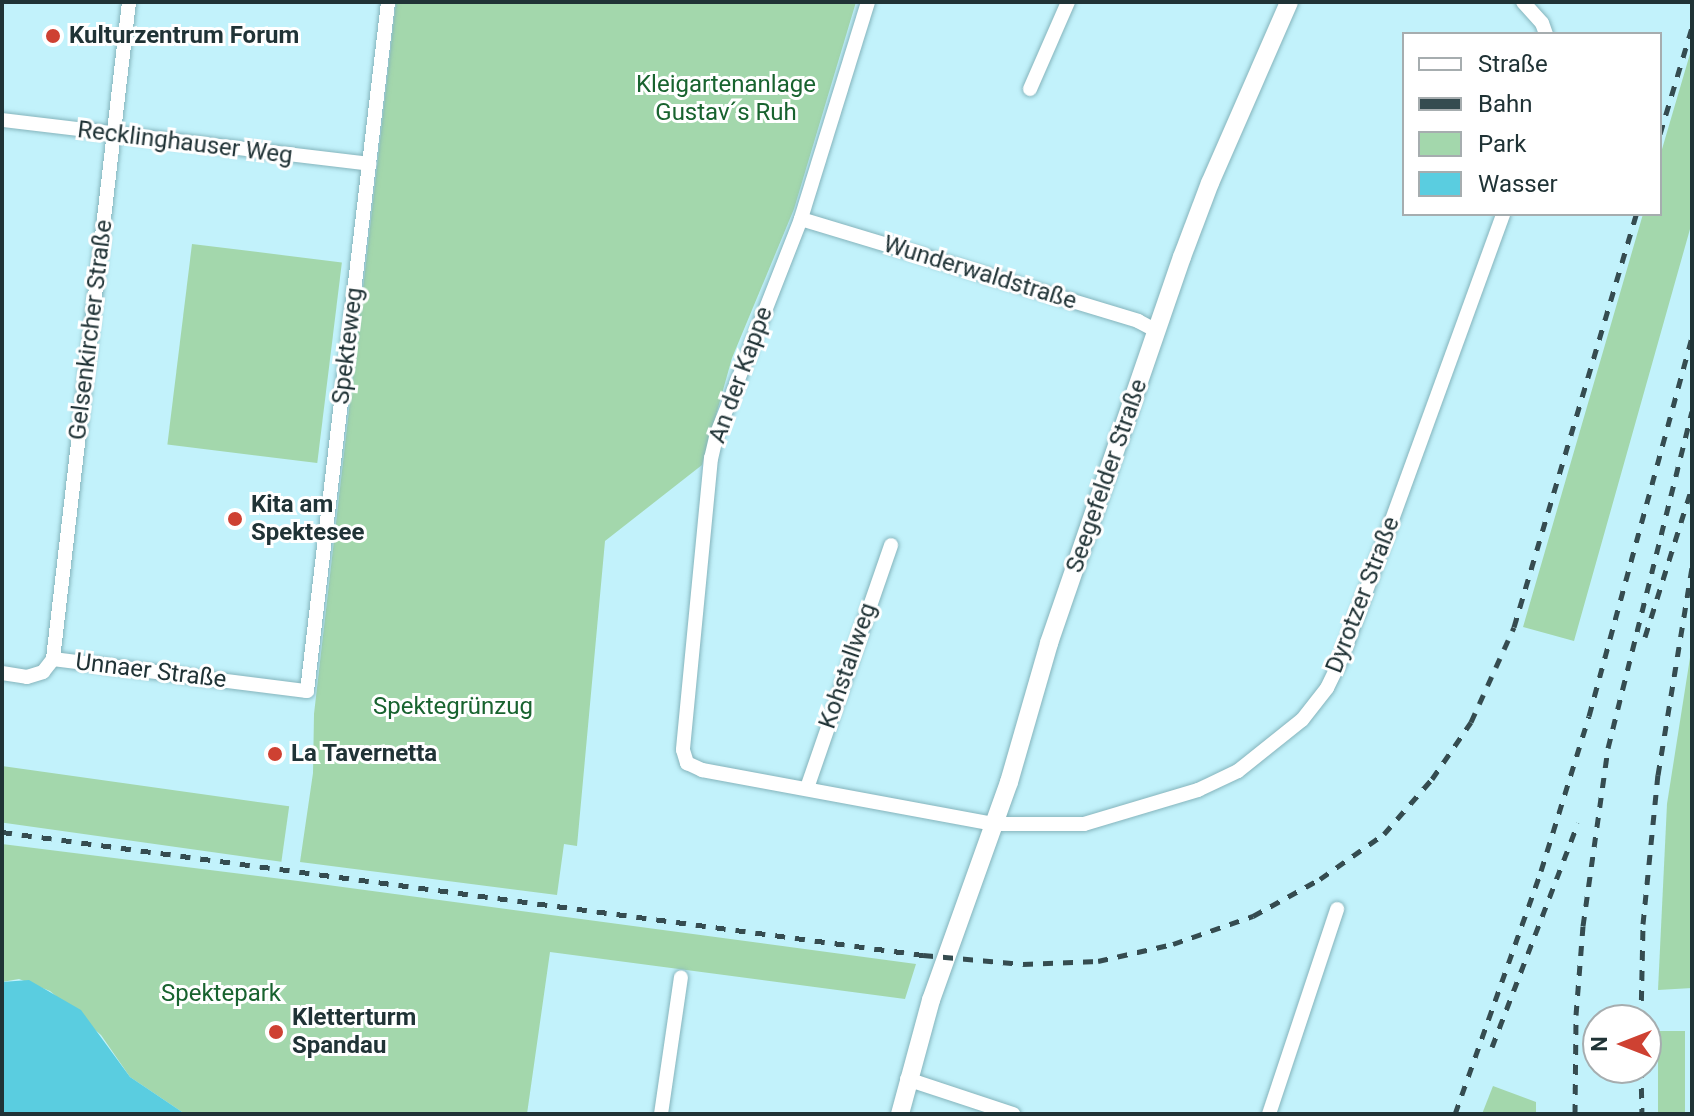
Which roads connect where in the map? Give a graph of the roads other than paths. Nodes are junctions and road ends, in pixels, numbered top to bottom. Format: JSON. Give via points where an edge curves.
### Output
{"nodes":[{"id":1,"x":129,"y":2,"type":"edge"},
{"id":2,"x":388,"y":2,"type":"edge"},
{"id":3,"x":868,"y":2,"type":"edge"},
{"id":4,"x":1068,"y":2,"type":"edge"},
{"id":5,"x":1289,"y":2,"type":"edge"},
{"id":6,"x":1523,"y":2,"type":"edge"},
{"id":7,"x":1545,"y":32,"type":"edge"},
{"id":8,"x":1030,"y":89,"type":"dead end"},
{"id":9,"x":2,"y":120,"type":"edge"},
{"id":10,"x":114,"y":135,"type":"junction"},
{"id":11,"x":369,"y":164,"type":"junction"},
{"id":12,"x":1502,"y":216,"type":"edge"},
{"id":13,"x":801,"y":219,"type":"junction"},
{"id":14,"x":1157,"y":331,"type":"junction"},
{"id":15,"x":891,"y":545,"type":"dead end"},
{"id":16,"x":53,"y":659,"type":"junction"},
{"id":17,"x":2,"y":673,"type":"edge"},
{"id":18,"x":307,"y":691,"type":"joint"},
{"id":19,"x":687,"y":763,"type":"joint"},
{"id":20,"x":807,"y":788,"type":"junction"},
{"id":21,"x":993,"y":824,"type":"junction"},
{"id":22,"x":1337,"y":909,"type":"dead end"},
{"id":23,"x":681,"y":977,"type":"dead end"},
{"id":24,"x":907,"y":1079,"type":"junction"},
{"id":25,"x":661,"y":1114,"type":"edge"},
{"id":26,"x":900,"y":1114,"type":"edge"},
{"id":27,"x":1013,"y":1114,"type":"edge"},
{"id":28,"x":1269,"y":1114,"type":"edge"}],
"edges":[{"from":1,"to":10,"type":"street","name":"Gelsenkircher Straße"},
{"from":2,"to":11,"type":"street","name":"Spekteweg"},
{"from":3,"to":13,"type":"street","name":"An der Kappe"},
{"from":4,"to":8,"type":"street"},
{"from":5,"to":14,"type":"street","name":"Seegefelder Straße","via":[[1198,212]]},
{"from":6,"to":7,"type":"street"},
{"from":9,"to":10,"type":"street","name":"Recklinghauser Weg"},
{"from":10,"to":11,"type":"street","name":"Recklinghauser Weg"},
{"from":10,"to":16,"type":"street","name":"Gelsenkircher Straße"},
{"from":11,"to":18,"type":"street","name":"Spekteweg"},
{"from":12,"to":21,"type":"street","name":"Dyrotzer Straße","via":[[1342,657],[1302,720],[1238,771],[1148,807],[1084,824]]},
{"from":13,"to":14,"type":"street","name":"Wunderwaldstraße"},
{"from":13,"to":19,"type":"street","name":"An der Kappe","via":[[711,458],[683,750]]},
{"from":14,"to":21,"type":"street","name":"Seegefelder Straße"},
{"from":15,"to":20,"type":"street","name":"Kohstallweg"},
{"from":16,"to":17,"type":"street","name":"Unnaer Straße","via":[[43,672],[27,677]]},
{"from":16,"to":18,"type":"street","name":"Unnaer Straße"},
{"from":19,"to":20,"type":"street","name":"Dyrotzer Straße"},
{"from":20,"to":21,"type":"street","name":"Dyrotzer Straße"},
{"from":21,"to":24,"type":"street","name":"Seegefelder Straße"},
{"from":22,"to":28,"type":"street"},
{"from":23,"to":25,"type":"street"},
{"from":24,"to":26,"type":"street","name":"Seegefelder Straße"},
{"from":24,"to":27,"type":"street"}]}
